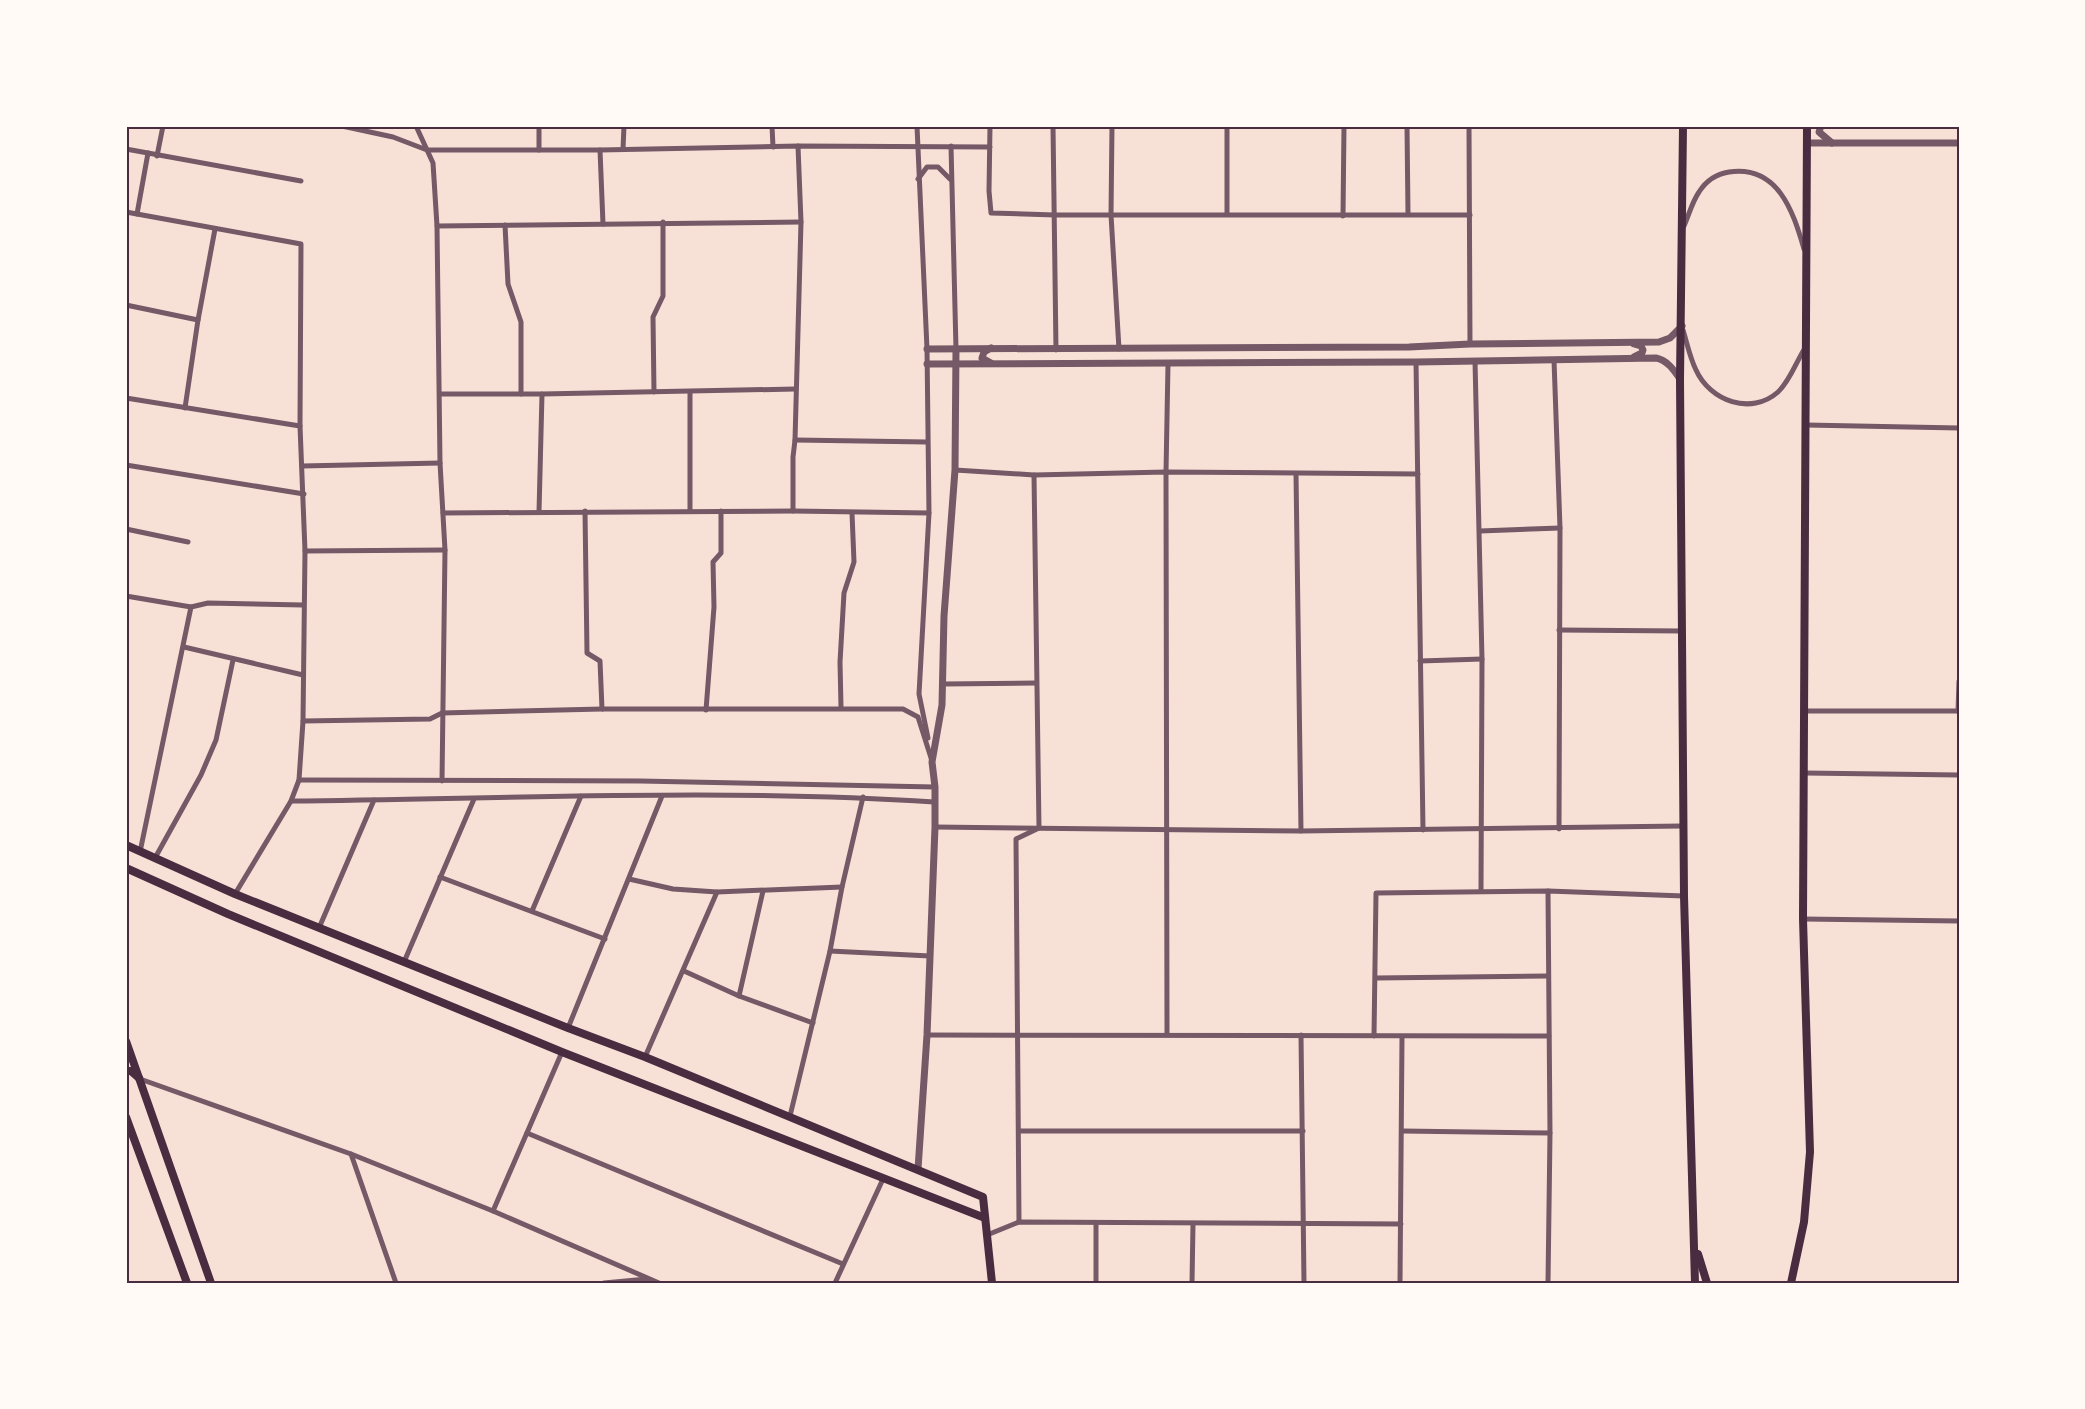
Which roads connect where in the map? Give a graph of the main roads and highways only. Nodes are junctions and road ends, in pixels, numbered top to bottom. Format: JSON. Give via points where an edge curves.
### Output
{"nodes":[{"id":1,"x":1683,"y":126,"type":"edge"},
{"id":2,"x":1807,"y":126,"type":"edge"},
{"id":3,"x":126,"y":845,"type":"edge"},
{"id":4,"x":126,"y":868,"type":"edge"},
{"id":5,"x":126,"y":1041,"type":"edge"},
{"id":6,"x":126,"y":1071,"type":"edge"},
{"id":7,"x":140,"y":1079,"type":"junction"},
{"id":8,"x":126,"y":1117,"type":"edge"},
{"id":9,"x":985,"y":1218,"type":"junction"},
{"id":10,"x":1695,"y":1245,"type":"junction"},
{"id":11,"x":1796,"y":1264,"type":"junction"},
{"id":12,"x":187,"y":1283,"type":"edge"},
{"id":13,"x":211,"y":1283,"type":"edge"},
{"id":14,"x":992,"y":1283,"type":"edge"},
{"id":15,"x":1695,"y":1283,"type":"edge"},
{"id":16,"x":1707,"y":1283,"type":"edge"},
{"id":17,"x":1784,"y":1283,"type":"edge"},
{"id":18,"x":1791,"y":1283,"type":"edge"}],
"edges":[{"from":1,"to":10,"type":"main road","via":[[1683,826]]},
{"from":2,"to":11,"type":"main road","via":[[1803,919],[1810,1152]]},
{"from":3,"to":9,"type":"main road","via":[[235,894],[983,1197]]},
{"from":4,"to":9,"type":"main road","via":[[562,1052]]},
{"from":5,"to":7,"type":"main road"},
{"from":6,"to":7,"type":"main road"},
{"from":7,"to":13,"type":"main road"},
{"from":8,"to":12,"type":"main road"},
{"from":9,"to":14,"type":"main road"},
{"from":10,"to":15,"type":"main road"},
{"from":10,"to":16,"type":"main road"},
{"from":11,"to":17,"type":"main road"},
{"from":11,"to":18,"type":"main road"}]}
